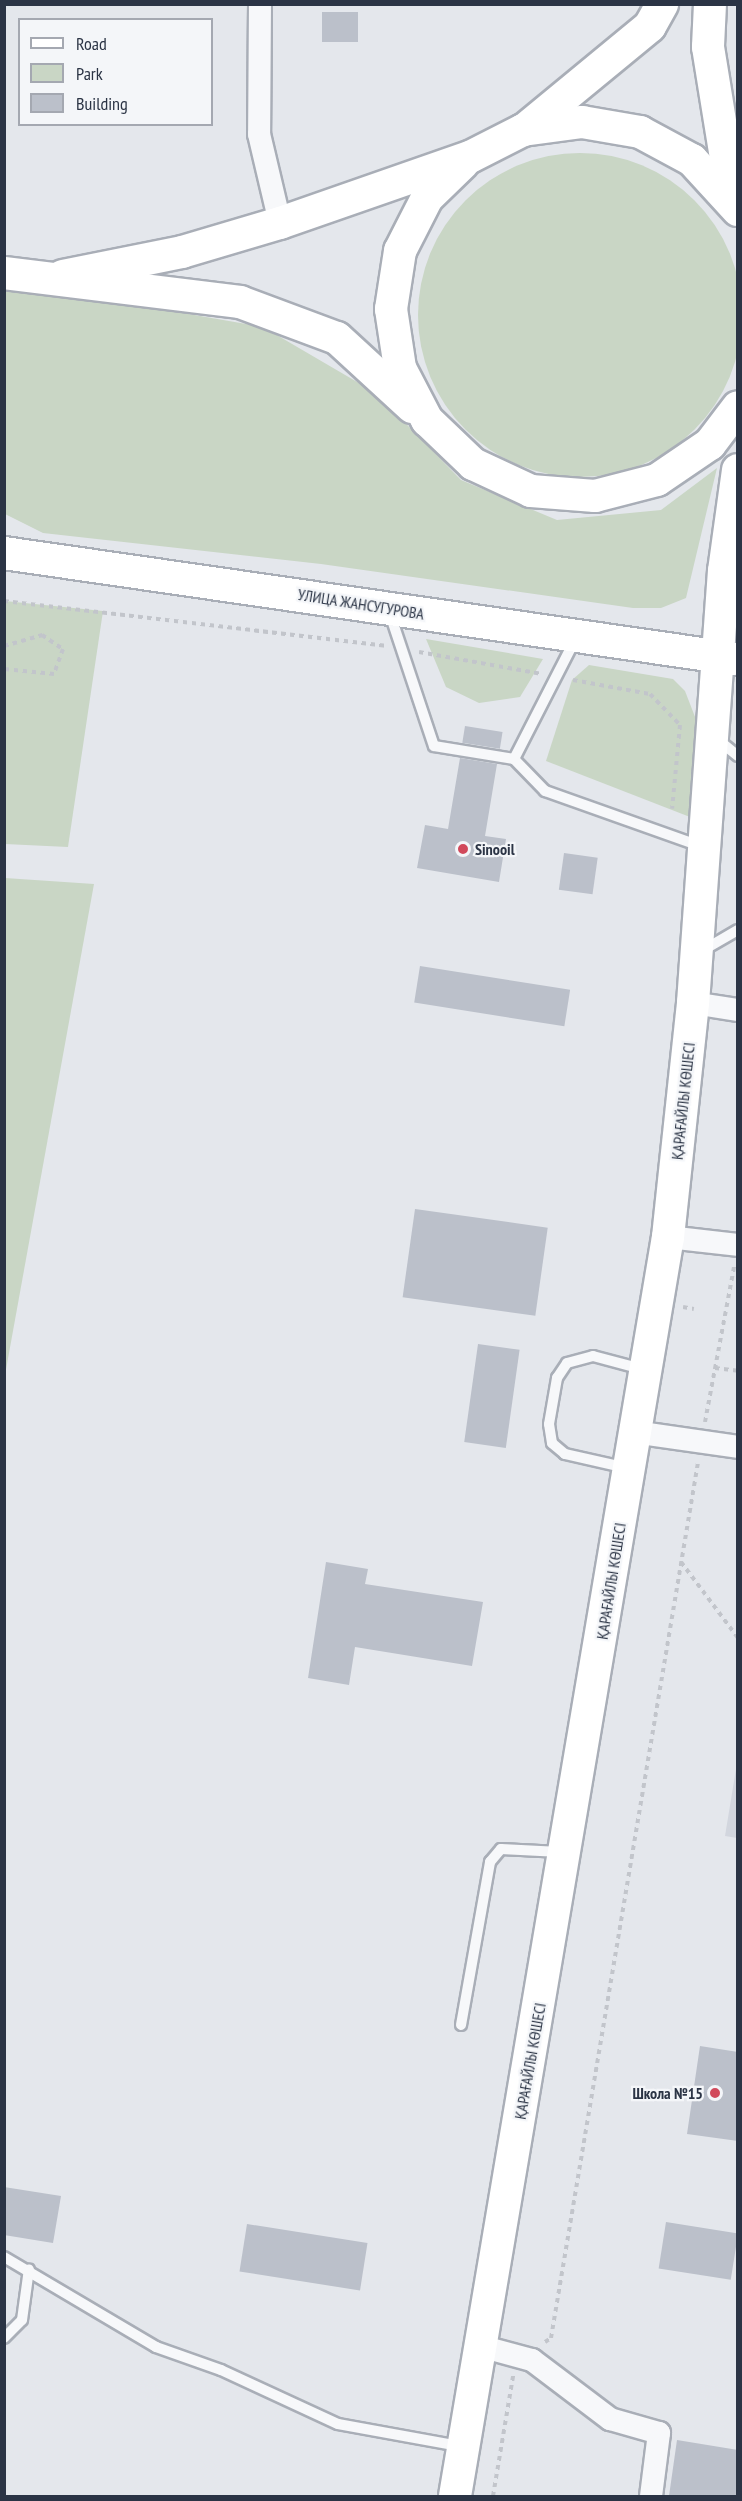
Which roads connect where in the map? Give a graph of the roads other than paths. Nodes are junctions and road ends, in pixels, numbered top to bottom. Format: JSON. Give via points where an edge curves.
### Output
{"nodes":[{"id":1,"x":260,"y":4,"type":"edge"},
{"id":2,"x":662,"y":4,"type":"edge"},
{"id":3,"x":710,"y":4,"type":"edge"},
{"id":4,"x":523,"y":130,"type":"junction"},
{"id":5,"x":470,"y":157,"type":"junction"},
{"id":6,"x":735,"y":206,"type":"edge"},
{"id":7,"x":280,"y":223,"type":"junction"},
{"id":8,"x":4,"y":273,"type":"edge"},
{"id":9,"x":63,"y":276,"type":"junction"},
{"id":10,"x":738,"y":407,"type":"edge"},
{"id":11,"x":427,"y":420,"type":"junction"},
{"id":12,"x":738,"y":470,"type":"edge"},
{"id":13,"x":4,"y":553,"type":"edge"},
{"id":14,"x":731,"y":572,"type":"edge"},
{"id":15,"x":388,"y":608,"type":"junction"},
{"id":16,"x":577,"y":638,"type":"junction"},
{"id":17,"x":731,"y":663,"type":"edge"},
{"id":18,"x":712,"y":735,"type":"junction"},
{"id":19,"x":738,"y":756,"type":"edge"},
{"id":20,"x":514,"y":759,"type":"junction"},
{"id":21,"x":705,"y":848,"type":"junction"},
{"id":22,"x":738,"y":930,"type":"edge"},
{"id":23,"x":697,"y":954,"type":"junction"},
{"id":24,"x":693,"y":1003,"type":"junction"},
{"id":25,"x":738,"y":1010,"type":"edge"},
{"id":26,"x":668,"y":1237,"type":"junction"},
{"id":27,"x":736,"y":1252,"type":"edge"},
{"id":28,"x":645,"y":1370,"type":"junction"},
{"id":29,"x":634,"y":1432,"type":"junction"},
{"id":30,"x":738,"y":1447,"type":"edge"},
{"id":31,"x":630,"y":1468,"type":"junction"},
{"id":32,"x":566,"y":1853,"type":"junction"},
{"id":33,"x":461,"y":2025,"type":"dead end"},
{"id":34,"x":4,"y":2257,"type":"edge"},
{"id":35,"x":29,"y":2269,"type":"junction"},
{"id":36,"x":4,"y":2338,"type":"edge"},
{"id":37,"x":480,"y":2346,"type":"junction"},
{"id":38,"x":463,"y":2446,"type":"junction"},
{"id":39,"x":462,"y":2495,"type":"edge"},
{"id":40,"x":651,"y":2496,"type":"edge"}],
"edges":[{"from":1,"to":7,"type":"street","via":[[259,134]]},
{"from":2,"to":4,"type":"main road","via":[[650,26]]},
{"from":3,"to":6,"type":"main road","via":[[708,47]]},
{"from":4,"to":5,"type":"main road"},
{"from":4,"to":6,"type":"main road","via":[[582,122],[640,132],[692,160]]},
{"from":5,"to":7,"type":"main road"},
{"from":5,"to":11,"type":"main road","via":[[428,198],[398,262],[391,309],[400,368]]},
{"from":7,"to":9,"type":"main road","via":[[182,252]]},
{"from":8,"to":9,"type":"main road"},
{"from":9,"to":11,"type":"main road","via":[[240,302],[337,338]]},
{"from":10,"to":11,"type":"main road","via":[[710,444],[657,480],[595,496],[531,491],[473,464]]},
{"from":12,"to":14,"type":"main road","name":"ҚАРАҒАЙЛЫ КӨШЕСІ"},
{"from":13,"to":15,"type":"main road","name":"УЛИЦА ЖАНСУГУРОВА"},
{"from":14,"to":17,"type":"main road","name":"ҚАРАҒАЙЛЫ КӨШЕСІ"},
{"from":15,"to":16,"type":"main road","name":"УЛИЦА ЖАНСУГУРОВА"},
{"from":15,"to":20,"type":"lane","via":[[434,746]]},
{"from":16,"to":17,"type":"main road","name":"УЛИЦА ЖАНСУГУРОВА"},
{"from":16,"to":20,"type":"lane"},
{"from":17,"to":18,"type":"main road","name":"ҚАРАҒАЙЛЫ КӨШЕСІ"},
{"from":18,"to":19,"type":"lane"},
{"from":18,"to":21,"type":"main road","name":"ҚАРАҒАЙЛЫ КӨШЕСІ"},
{"from":20,"to":21,"type":"lane","via":[[544,791]]},
{"from":21,"to":23,"type":"main road","name":"ҚАРАҒАЙЛЫ КӨШЕСІ"},
{"from":22,"to":23,"type":"lane"},
{"from":23,"to":24,"type":"main road","name":"ҚАРАҒАЙЛЫ КӨШЕСІ"},
{"from":24,"to":25,"type":"street"},
{"from":24,"to":26,"type":"main road","name":"ҚАРАҒАЙЛЫ КӨШЕСІ"},
{"from":26,"to":27,"type":"street"},
{"from":26,"to":28,"type":"main road","name":"ҚАРАҒАЙЛЫ КӨШЕСІ"},
{"from":28,"to":29,"type":"main road","name":"ҚАРАҒАЙЛЫ КӨШЕСІ"},
{"from":28,"to":31,"type":"lane","via":[[593,1356],[567,1363],[557,1378],[549,1424],[552,1443],[565,1454]]},
{"from":29,"to":30,"type":"street"},
{"from":29,"to":31,"type":"main road","name":"ҚАРАҒАЙЛЫ КӨШЕСІ"},
{"from":31,"to":32,"type":"main road","name":"ҚАРАҒАЙЛЫ КӨШЕСІ"},
{"from":32,"to":33,"type":"lane","via":[[501,1849],[490,1862]]},
{"from":32,"to":37,"type":"main road","name":"ҚАРАҒАЙЛЫ КӨШЕСІ"},
{"from":34,"to":35,"type":"lane"},
{"from":35,"to":36,"type":"lane","via":[[22,2320]]},
{"from":35,"to":38,"type":"lane","via":[[156,2347],[221,2370],[338,2424]]},
{"from":37,"to":38,"type":"main road","name":"ҚАРАҒАЙЛЫ КӨШЕСІ"},
{"from":37,"to":40,"type":"street","via":[[532,2361],[610,2419],[660,2433]]},
{"from":38,"to":39,"type":"main road","name":"ҚАРАҒАЙЛЫ КӨШЕСІ"}]}
